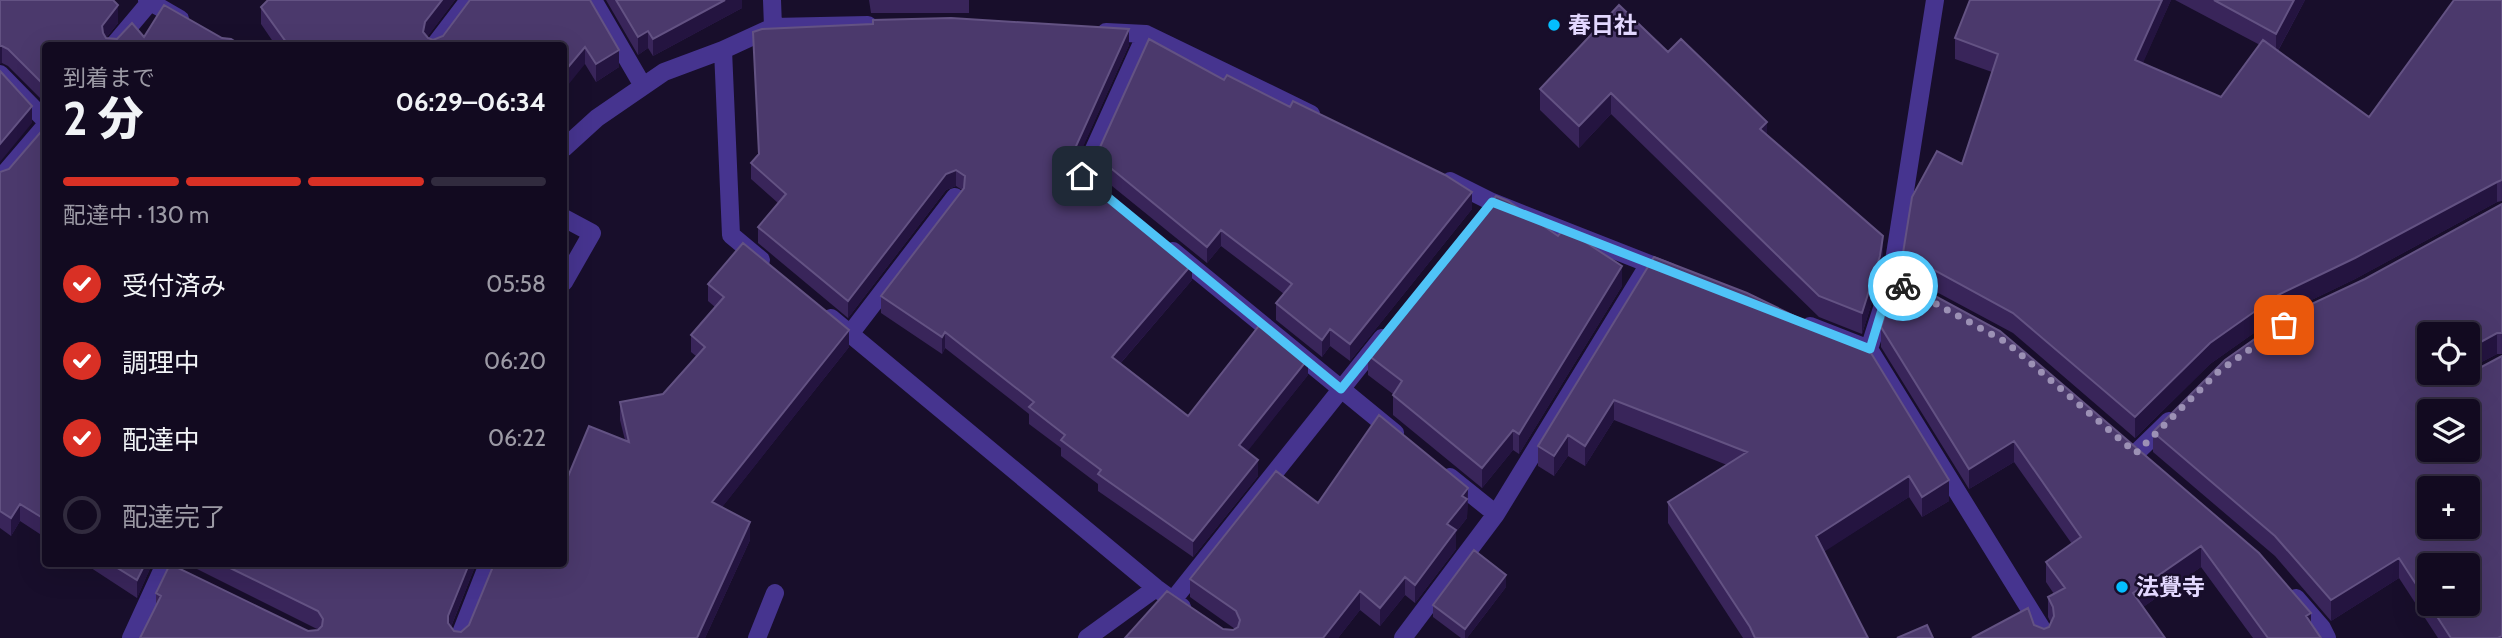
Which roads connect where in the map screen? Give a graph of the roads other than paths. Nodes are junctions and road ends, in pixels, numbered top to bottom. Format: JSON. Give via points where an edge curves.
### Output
{"nodes":[{"id":1,"x":469,"y":0,"type":"edge"},
{"id":2,"x":593,"y":0,"type":"edge"},
{"id":3,"x":772,"y":0,"type":"edge"},
{"id":4,"x":1935,"y":0,"type":"edge"},
{"id":5,"x":148,"y":1,"type":"edge"},
{"id":6,"x":883,"y":24,"type":"edge"},
{"id":7,"x":195,"y":27,"type":"edge"},
{"id":8,"x":773,"y":27,"type":"junction"},
{"id":9,"x":1090,"y":31,"type":"edge"},
{"id":10,"x":1146,"y":34,"type":"junction"},
{"id":11,"x":116,"y":42,"type":"edge"},
{"id":12,"x":437,"y":42,"type":"edge"},
{"id":13,"x":723,"y":50,"type":"junction"},
{"id":14,"x":0,"y":74,"type":"edge"},
{"id":15,"x":643,"y":86,"type":"junction"},
{"id":16,"x":42,"y":119,"type":"edge"},
{"id":17,"x":1332,"y":124,"type":"edge"},
{"id":18,"x":42,"y":128,"type":"edge"},
{"id":19,"x":567,"y":145,"type":"edge"},
{"id":20,"x":1431,"y":172,"type":"edge"},
{"id":21,"x":0,"y":179,"type":"edge"},
{"id":22,"x":955,"y":197,"type":"edge"},
{"id":23,"x":1114,"y":202,"type":"edge"},
{"id":24,"x":567,"y":220,"type":"edge"},
{"id":25,"x":1157,"y":238,"type":"edge"},
{"id":26,"x":1649,"y":264,"type":"junction"},
{"id":27,"x":771,"y":268,"type":"edge"},
{"id":28,"x":567,"y":277,"type":"edge"},
{"id":29,"x":1688,"y":279,"type":"edge"},
{"id":30,"x":820,"y":309,"type":"edge"},
{"id":31,"x":1792,"y":319,"type":"edge"},
{"id":32,"x":1391,"y":327,"type":"edge"},
{"id":33,"x":850,"y":334,"type":"junction"},
{"id":34,"x":1870,"y":349,"type":"junction"},
{"id":35,"x":1341,"y":389,"type":"junction"},
{"id":36,"x":2182,"y":408,"type":"edge"},
{"id":37,"x":1413,"y":448,"type":"edge"},
{"id":38,"x":2136,"y":453,"type":"edge"},
{"id":39,"x":1434,"y":464,"type":"edge"},
{"id":40,"x":1496,"y":514,"type":"junction"},
{"id":41,"x":169,"y":567,"type":"edge"},
{"id":42,"x":487,"y":567,"type":"edge"},
{"id":43,"x":2285,"y":586,"type":"edge"},
{"id":44,"x":1156,"y":588,"type":"junction"},
{"id":45,"x":775,"y":593,"type":"dead end"},
{"id":46,"x":1173,"y":600,"type":"junction"},
{"id":47,"x":1195,"y":615,"type":"edge"},
{"id":48,"x":131,"y":638,"type":"edge"},
{"id":49,"x":459,"y":638,"type":"edge"},
{"id":50,"x":757,"y":638,"type":"edge"},
{"id":51,"x":1087,"y":638,"type":"edge"},
{"id":52,"x":1403,"y":638,"type":"edge"},
{"id":53,"x":2043,"y":638,"type":"edge"},
{"id":54,"x":2327,"y":638,"type":"edge"}],
"edges":[{"from":1,"to":12,"type":"street"},
{"from":2,"to":15,"type":"street"},
{"from":3,"to":8,"type":"street"},
{"from":4,"to":34,"type":"street","via":[[1897,283]]},
{"from":5,"to":7,"type":"street"},
{"from":5,"to":11,"type":"street"},
{"from":6,"to":8,"type":"street"},
{"from":8,"to":13,"type":"street"},
{"from":9,"to":10,"type":"street"},
{"from":10,"to":17,"type":"street"},
{"from":10,"to":23,"type":"street","via":[[1082,176]]},
{"from":13,"to":15,"type":"street","via":[[664,72]]},
{"from":13,"to":27,"type":"street","via":[[731,235]]},
{"from":14,"to":16,"type":"street"},
{"from":15,"to":19,"type":"street"},
{"from":18,"to":21,"type":"street"},
{"from":20,"to":26,"type":"street","via":[[1488,207]]},
{"from":22,"to":33,"type":"street"},
{"from":24,"to":28,"type":"street","via":[[592,233]]},
{"from":25,"to":35,"type":"street"},
{"from":26,"to":29,"type":"street"},
{"from":26,"to":40,"type":"street"},
{"from":30,"to":33,"type":"street"},
{"from":31,"to":34,"type":"street"},
{"from":32,"to":35,"type":"street"},
{"from":33,"to":44,"type":"street"},
{"from":34,"to":53,"type":"street","via":[[2042,629]]},
{"from":35,"to":37,"type":"street"},
{"from":35,"to":46,"type":"street"},
{"from":36,"to":38,"type":"street"},
{"from":39,"to":40,"type":"street"},
{"from":40,"to":52,"type":"street"},
{"from":41,"to":48,"type":"street"},
{"from":42,"to":49,"type":"street"},
{"from":43,"to":54,"type":"street"},
{"from":44,"to":46,"type":"street"},
{"from":44,"to":51,"type":"street"},
{"from":45,"to":50,"type":"street"},
{"from":46,"to":47,"type":"street"}]}
